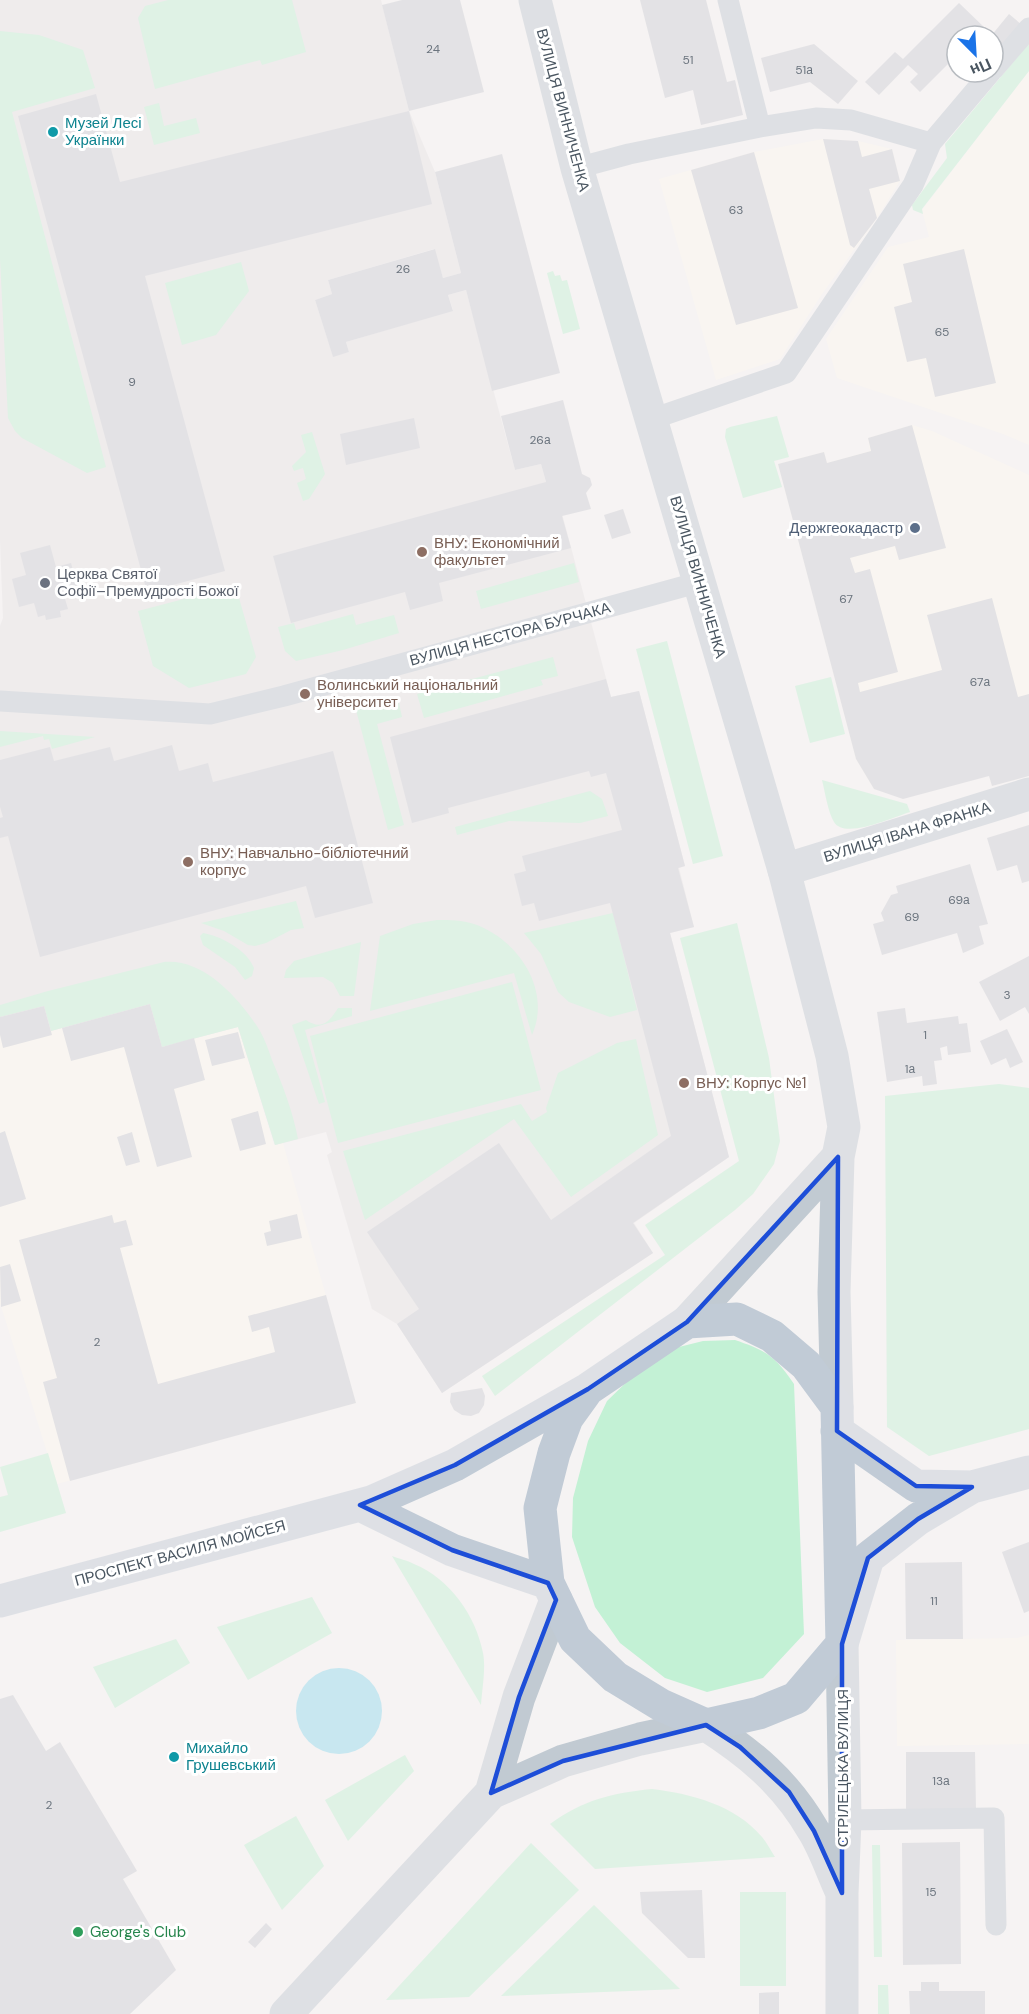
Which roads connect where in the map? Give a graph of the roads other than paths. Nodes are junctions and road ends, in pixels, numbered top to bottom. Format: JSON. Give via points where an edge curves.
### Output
{"nodes":[{"id":1,"x":535,"y":0,"type":"edge"},
{"id":2,"x":728,"y":0,"type":"edge"},
{"id":3,"x":1029,"y":27,"type":"edge"},
{"id":4,"x":1005,"y":56,"type":"edge"},
{"id":5,"x":981,"y":84,"type":"edge"},
{"id":6,"x":760,"y":127,"type":"junction"},
{"id":7,"x":931,"y":143,"type":"junction"},
{"id":8,"x":577,"y":168,"type":"junction"},
{"id":9,"x":652,"y":419,"type":"junction"},
{"id":10,"x":700,"y":582,"type":"junction"},
{"id":11,"x":0,"y":701,"type":"edge"},
{"id":12,"x":1029,"y":794,"type":"edge"},
{"id":13,"x":784,"y":870,"type":"junction"},
{"id":14,"x":838,"y":1157,"type":"junction"},
{"id":15,"x":687,"y":1322,"type":"junction"},
{"id":16,"x":588,"y":1389,"type":"junction"},
{"id":17,"x":837,"y":1419,"type":"junction"},
{"id":18,"x":1029,"y":1472,"type":"edge"},
{"id":19,"x":972,"y":1487,"type":"junction"},
{"id":20,"x":360,"y":1505,"type":"junction"},
{"id":21,"x":552,"y":1591,"type":"junction"},
{"id":22,"x":0,"y":1601,"type":"edge"},
{"id":23,"x":843,"y":1644,"type":"junction"},
{"id":24,"x":706,"y":1725,"type":"junction"},
{"id":25,"x":491,"y":1793,"type":"junction"},
{"id":26,"x":845,"y":1820,"type":"junction"},
{"id":27,"x":842,"y":1893,"type":"junction"},
{"id":28,"x":996,"y":1925,"type":"dead end"},
{"id":29,"x":286,"y":2014,"type":"edge"},
{"id":30,"x":842,"y":2014,"type":"edge"}],
"edges":[{"from":1,"to":8,"type":"street","name":"ВУЛИЦЯ ВИННИЧЕНКА"},
{"from":2,"to":6,"type":"lane"},
{"from":3,"to":4,"type":"lane"},
{"from":5,"to":7,"type":"lane"},
{"from":6,"to":7,"type":"lane","via":[[816,118],[851,120]]},
{"from":6,"to":8,"type":"lane"},
{"from":7,"to":9,"type":"lane","via":[[913,185],[786,374]]},
{"from":8,"to":9,"type":"street","name":"ВУЛИЦЯ ВИННИЧЕНКА"},
{"from":9,"to":10,"type":"street","name":"ВУЛИЦЯ ВИННИЧЕНКА"},
{"from":10,"to":11,"type":"lane","name":"ВУЛИЦЯ НЕСТОРА БУРЧАКА","via":[[210,714]]},
{"from":10,"to":13,"type":"street","name":"ВУЛИЦЯ ВИННИЧЕНКА"},
{"from":12,"to":13,"type":"street","name":"ВУЛИЦЯ ІВАНА ФРАНКА"},
{"from":13,"to":14,"type":"street","name":"ВУЛИЦЯ ВИННИЧЕНКА","via":[[832,1056],[844,1127]]},
{"from":14,"to":15,"type":"street"},
{"from":14,"to":17,"type":"street","name":"ВУЛИЦЯ ВИННИЧЕНКА","via":[[834,1292]]},
{"from":15,"to":16,"type":"main road","name":"ПРОСПЕКТ ВАСИЛЯ МОЙСЕЯ"},
{"from":15,"to":17,"type":"main road","via":[[737,1319],[772,1336],[806,1365]]},
{"from":16,"to":20,"type":"main road","name":"ПРОСПЕКТ ВАСИЛЯ МОЙСЕЯ","via":[[455,1466]]},
{"from":16,"to":21,"type":"main road","via":[[567,1418],[540,1508]]},
{"from":17,"to":19,"type":"main road","via":[[916,1486]]},
{"from":17,"to":23,"type":"main road"},
{"from":18,"to":19,"type":"main road"},
{"from":19,"to":23,"type":"main road","via":[[918,1519],[868,1558]]},
{"from":20,"to":21,"type":"main road","via":[[452,1550]]},
{"from":20,"to":22,"type":"main road","name":"ПРОСПЕКТ ВАСИЛЯ МОЙСЕЯ"},
{"from":21,"to":24,"type":"main road","via":[[575,1640],[615,1677],[661,1705]]},
{"from":21,"to":25,"type":"street"},
{"from":23,"to":24,"type":"main road","via":[[796,1698],[759,1713]]},
{"from":23,"to":26,"type":"street","name":"СТРІЛЕЦЬКА ВУЛИЦЯ"},
{"from":24,"to":25,"type":"street","via":[[563,1761]]},
{"from":24,"to":27,"type":"street","name":"СТРІЛЕЦЬКА ВУЛИЦЯ","via":[[740,1747],[789,1792],[814,1831]]},
{"from":25,"to":29,"type":"street"},
{"from":26,"to":27,"type":"street","name":"СТРІЛЕЦЬКА ВУЛИЦЯ"},
{"from":26,"to":28,"type":"lane","via":[[994,1818]]},
{"from":27,"to":30,"type":"street","name":"СТРІЛЕЦЬКА ВУЛИЦЯ"}]}
